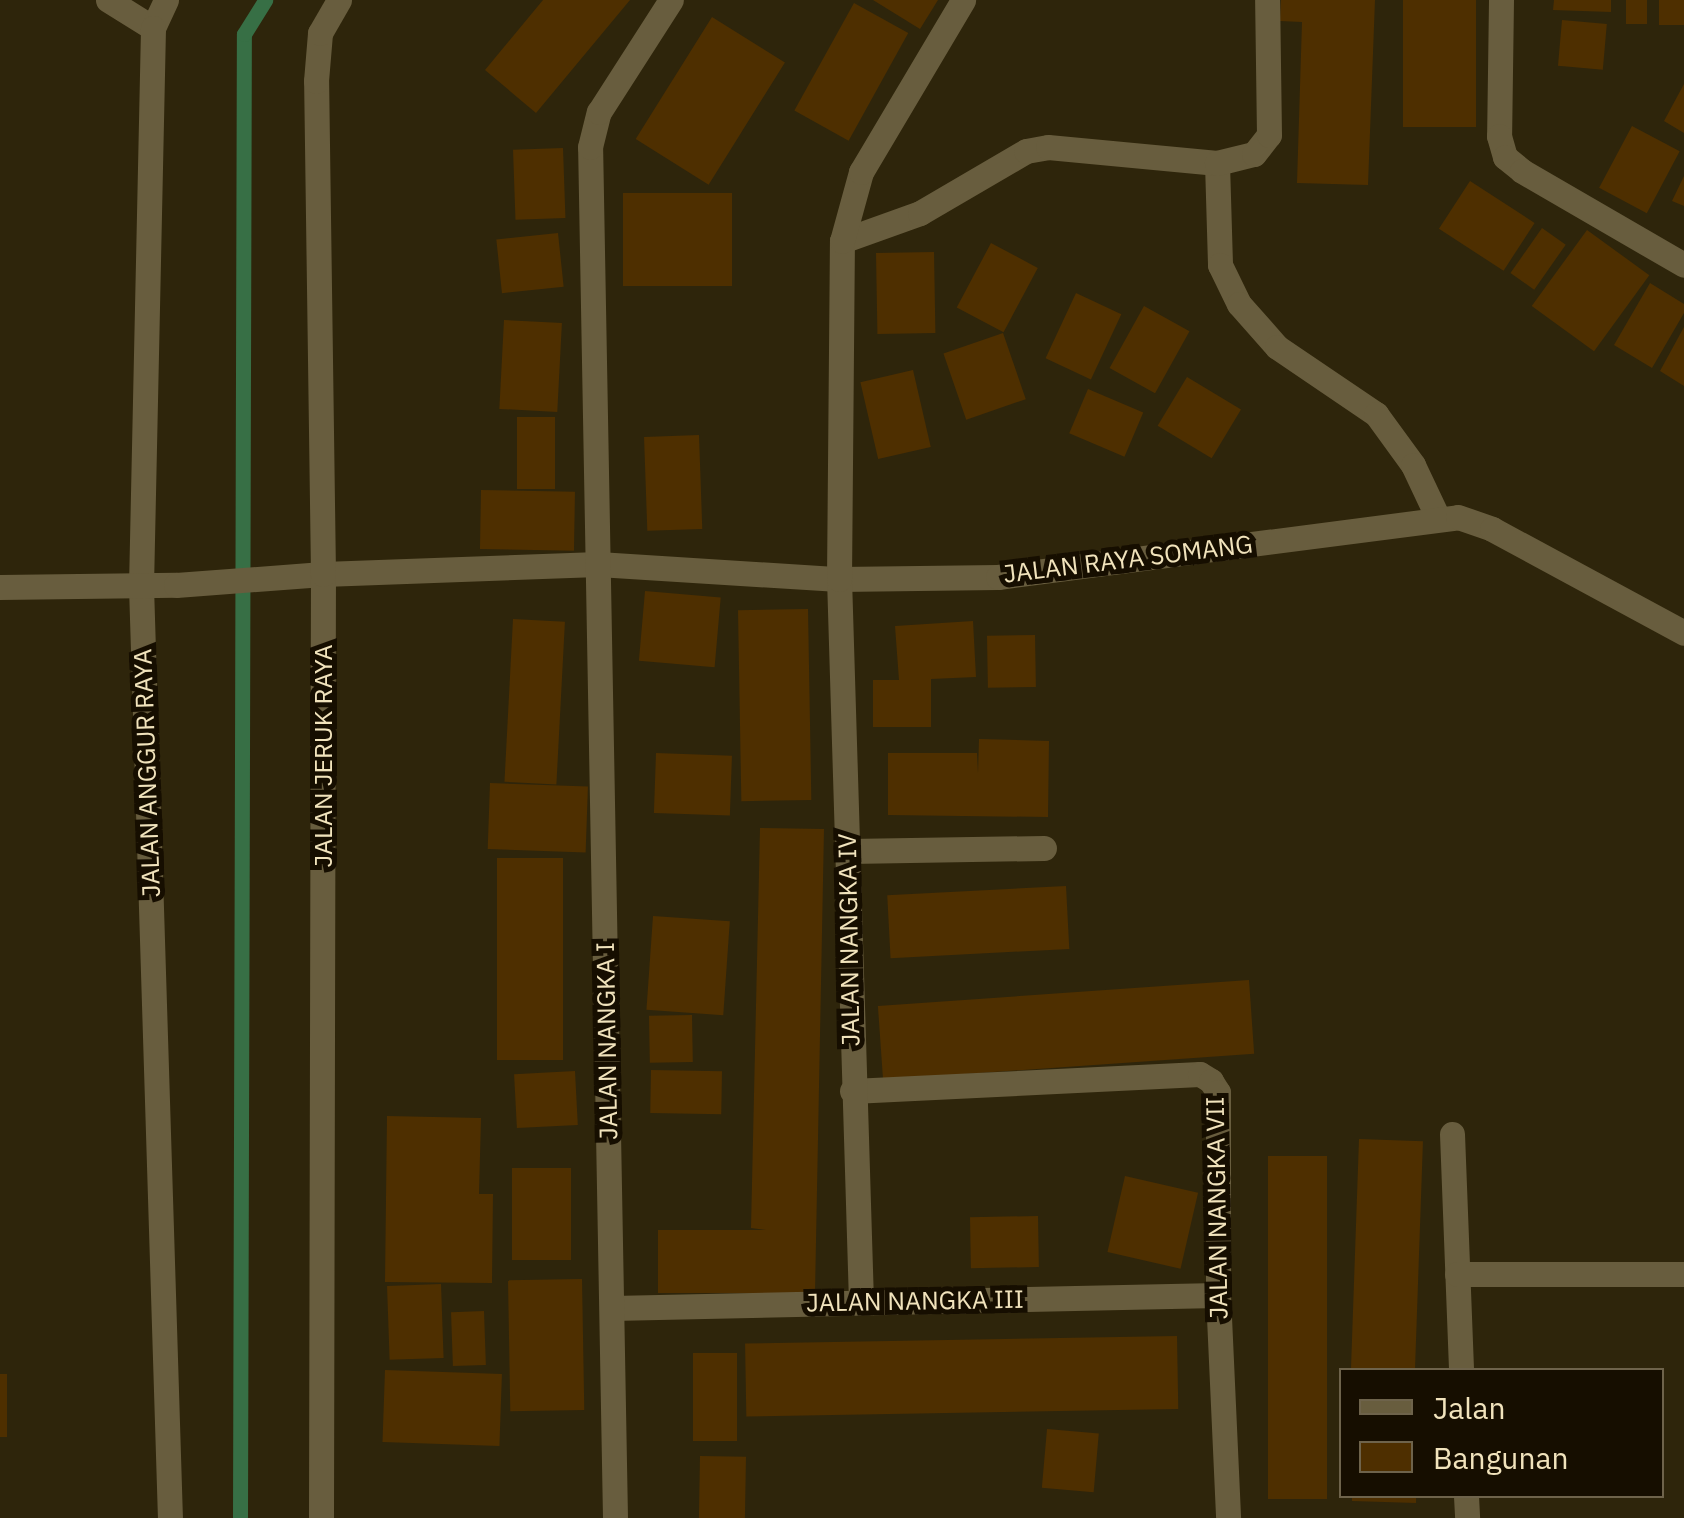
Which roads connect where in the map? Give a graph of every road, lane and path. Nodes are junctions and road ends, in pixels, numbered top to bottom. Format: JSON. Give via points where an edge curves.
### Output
{"nodes":[{"id":1,"x":108,"y":0,"type":"edge"},
{"id":2,"x":166,"y":0,"type":"edge"},
{"id":3,"x":340,"y":0,"type":"edge"},
{"id":4,"x":671,"y":0,"type":"edge"},
{"id":5,"x":963,"y":0,"type":"edge"},
{"id":6,"x":1267,"y":0,"type":"edge"},
{"id":7,"x":1501,"y":0,"type":"edge"},
{"id":8,"x":153,"y":28,"type":"junction"},
{"id":9,"x":1217,"y":163,"type":"junction"},
{"id":10,"x":842,"y":240,"type":"junction"},
{"id":11,"x":1684,"y":265,"type":"edge"},
{"id":12,"x":1438,"y":518,"type":"junction"},
{"id":13,"x":598,"y":564,"type":"junction"},
{"id":14,"x":313,"y":576,"type":"junction"},
{"id":15,"x":839,"y":578,"type":"junction"},
{"id":16,"x":142,"y":586,"type":"junction"},
{"id":17,"x":0,"y":587,"type":"edge"},
{"id":18,"x":1684,"y":633,"type":"edge"},
{"id":19,"x":1044,"y":848,"type":"dead end"},
{"id":20,"x":849,"y":850,"type":"junction"},
{"id":21,"x":852,"y":1091,"type":"junction"},
{"id":22,"x":1452,"y":1134,"type":"dead end"},
{"id":23,"x":1457,"y":1274,"type":"junction"},
{"id":24,"x":1684,"y":1274,"type":"edge"},
{"id":25,"x":1218,"y":1295,"type":"junction"},
{"id":26,"x":861,"y":1302,"type":"junction"},
{"id":27,"x":612,"y":1308,"type":"junction"},
{"id":28,"x":1461,"y":1368,"type":"edge"},
{"id":29,"x":170,"y":1518,"type":"edge"},
{"id":30,"x":321,"y":1518,"type":"edge"},
{"id":31,"x":615,"y":1518,"type":"edge"},
{"id":32,"x":1228,"y":1518,"type":"edge"}],
"edges":[{"from":1,"to":8,"type":"street"},
{"from":2,"to":8,"type":"street"},
{"from":3,"to":14,"type":"street","name":"JALAN JERUK RAYA","via":[[320,32],[316,81]]},
{"from":4,"to":13,"type":"street","name":"JALAN NANGKA I","via":[[599,112],[590,148]]},
{"from":5,"to":10,"type":"street","name":"JALAN NANGKA IV","via":[[861,172]]},
{"from":6,"to":9,"type":"street","via":[[1269,136],[1254,154]]},
{"from":7,"to":11,"type":"street","via":[[1498,136],[1505,157]]},
{"from":8,"to":16,"type":"street","name":"JALAN ANGGUR RAYA"},
{"from":9,"to":10,"type":"street","via":[[1048,147],[1026,151],[920,213]]},
{"from":9,"to":12,"type":"street","via":[[1220,265],[1239,304],[1277,348],[1376,414]]},
{"from":10,"to":15,"type":"street","name":"JALAN NANGKA IV"},
{"from":12,"to":15,"type":"street","name":"JALAN RAYA SOMANG","via":[[998,577]]},
{"from":12,"to":18,"type":"street","name":"JALAN RAYA SOMANG","via":[[1492,529]]},
{"from":13,"to":14,"type":"street","name":"JALAN RAYA SOMANG"},
{"from":13,"to":15,"type":"street","name":"JALAN RAYA SOMANG"},
{"from":13,"to":27,"type":"street","name":"JALAN NANGKA I"},
{"from":14,"to":16,"type":"street","name":"JALAN RAYA SOMANG"},
{"from":14,"to":30,"type":"street","name":"JALAN JERUK RAYA"},
{"from":15,"to":20,"type":"street","name":"JALAN NANGKA IV"},
{"from":16,"to":17,"type":"street","name":"JALAN RAYA SOMANG"},
{"from":16,"to":29,"type":"street","name":"JALAN ANGGUR RAYA"},
{"from":19,"to":20,"type":"street"},
{"from":20,"to":21,"type":"street","name":"JALAN NANGKA IV"},
{"from":21,"to":25,"type":"street","name":"JALAN NANGKA VII","via":[[1200,1074],[1211,1080],[1218,1092]]},
{"from":21,"to":26,"type":"street","name":"JALAN NANGKA IV"},
{"from":22,"to":23,"type":"street"},
{"from":23,"to":24,"type":"street"},
{"from":23,"to":28,"type":"street"},
{"from":25,"to":26,"type":"street","name":"JALAN NANGKA III"},
{"from":25,"to":32,"type":"street","name":"JALAN NANGKA VII"},
{"from":26,"to":27,"type":"street","name":"JALAN NANGKA III"},
{"from":27,"to":31,"type":"street","name":"JALAN NANGKA I"}]}
